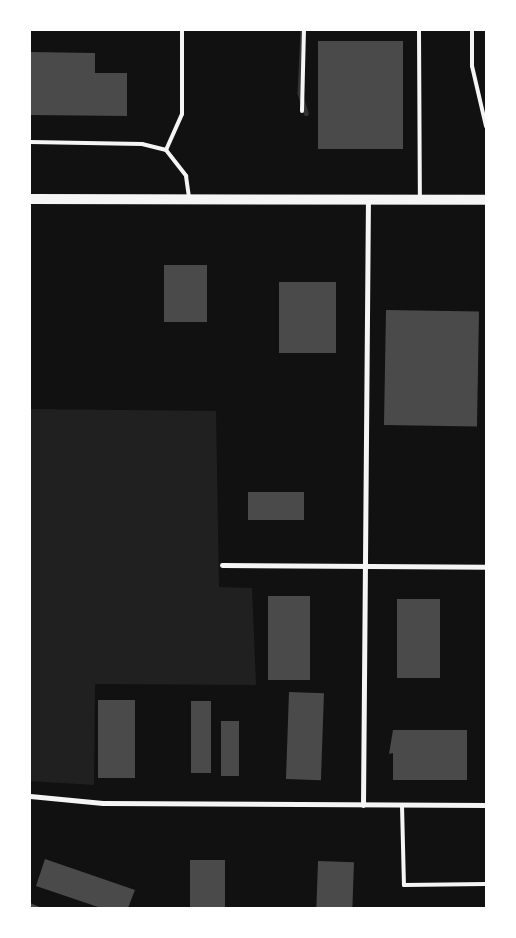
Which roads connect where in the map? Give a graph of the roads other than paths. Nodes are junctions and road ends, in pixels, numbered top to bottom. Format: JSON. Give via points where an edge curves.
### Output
{"nodes":[{"id":1,"x":182,"y":30,"type":"edge"},
{"id":2,"x":304,"y":30,"type":"edge"},
{"id":3,"x":419,"y":30,"type":"edge"},
{"id":4,"x":472,"y":30,"type":"edge"},
{"id":5,"x":302,"y":111,"type":"dead end"},
{"id":6,"x":486,"y":126,"type":"edge"},
{"id":7,"x":30,"y":142,"type":"edge"},
{"id":8,"x":166,"y":150,"type":"junction"},
{"id":9,"x":30,"y":199,"type":"edge"},
{"id":10,"x":189,"y":200,"type":"junction"},
{"id":11,"x":368,"y":200,"type":"junction"},
{"id":12,"x":420,"y":200,"type":"junction"},
{"id":13,"x":486,"y":200,"type":"edge"},
{"id":14,"x":222,"y":565,"type":"dead end"},
{"id":15,"x":364,"y":566,"type":"junction"},
{"id":16,"x":486,"y":567,"type":"edge"},
{"id":17,"x":30,"y":796,"type":"edge"},
{"id":18,"x":363,"y":805,"type":"junction"},
{"id":19,"x":402,"y":805,"type":"junction"},
{"id":20,"x":486,"y":806,"type":"edge"},
{"id":21,"x":486,"y":884,"type":"edge"}],
"edges":[{"from":1,"to":8,"type":"lane","via":[[184,106]]},
{"from":2,"to":5,"type":"lane"},
{"from":3,"to":12,"type":"lane"},
{"from":4,"to":6,"type":"lane","via":[[472,66]]},
{"from":7,"to":8,"type":"lane","via":[[142,144]]},
{"from":8,"to":10,"type":"lane","via":[[186,176]]},
{"from":9,"to":10,"type":"main road"},
{"from":10,"to":11,"type":"main road"},
{"from":11,"to":12,"type":"main road"},
{"from":11,"to":15,"type":"street"},
{"from":12,"to":13,"type":"main road"},
{"from":14,"to":15,"type":"street"},
{"from":15,"to":16,"type":"street"},
{"from":15,"to":18,"type":"street"},
{"from":17,"to":18,"type":"street","via":[[103,803]]},
{"from":18,"to":19,"type":"street"},
{"from":19,"to":20,"type":"street"},
{"from":19,"to":21,"type":"lane","via":[[404,884]]}]}
